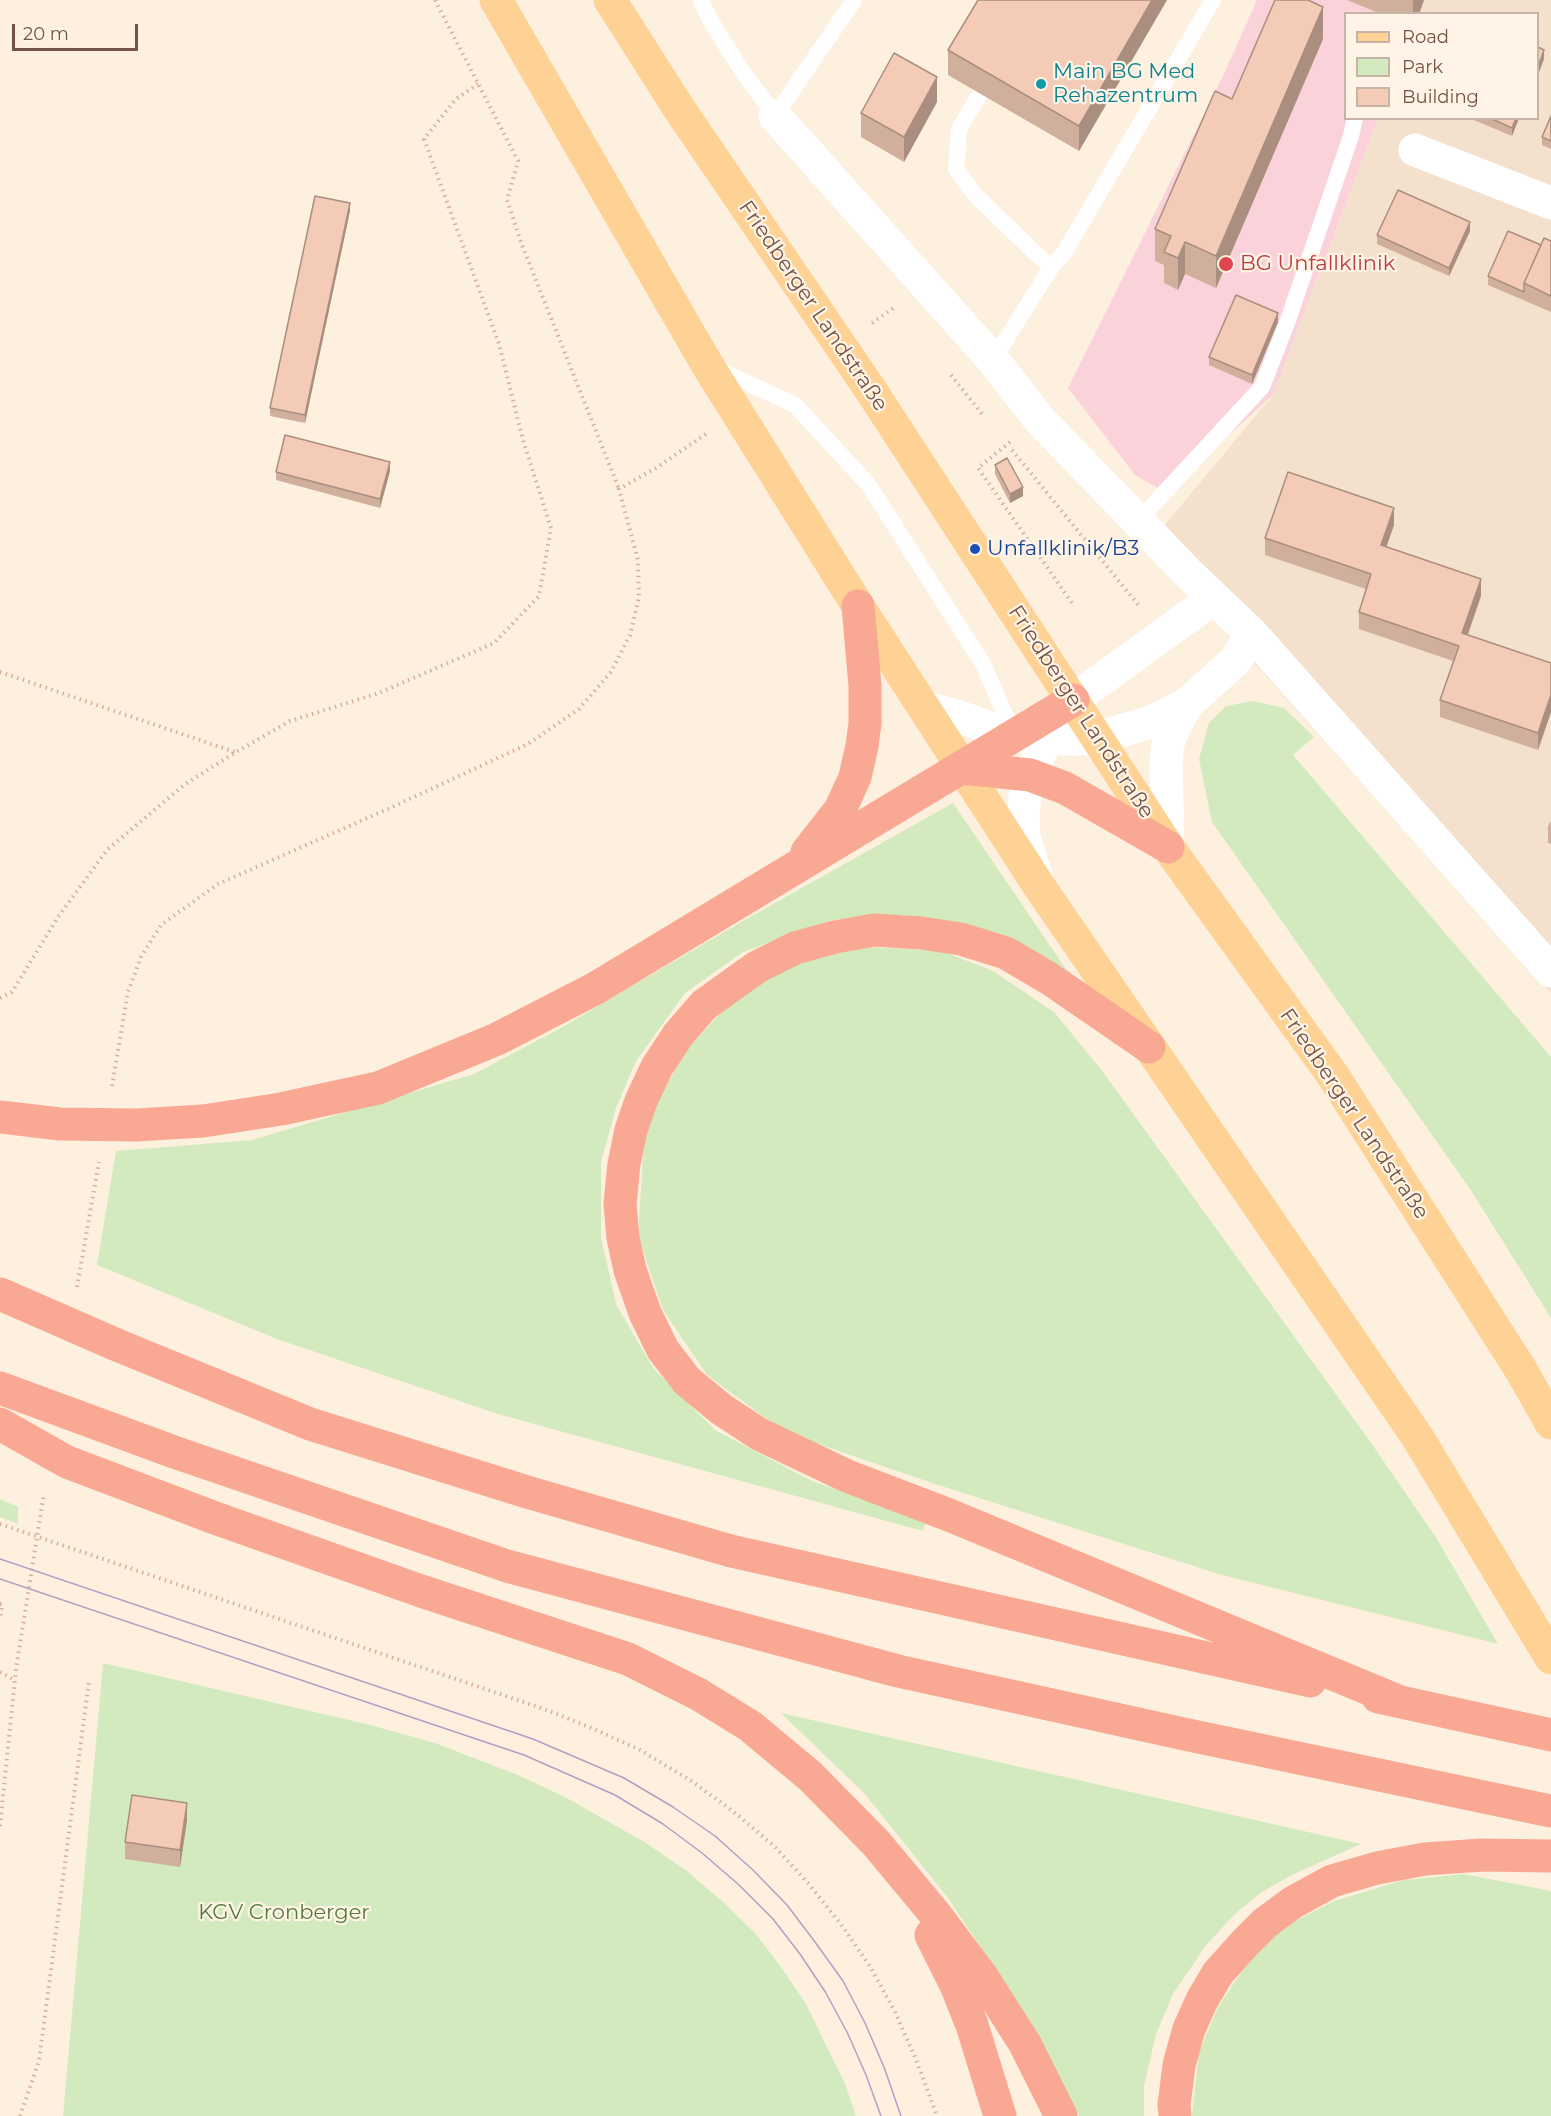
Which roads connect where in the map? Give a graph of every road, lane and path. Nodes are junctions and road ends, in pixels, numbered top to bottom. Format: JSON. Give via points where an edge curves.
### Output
{"nodes":[{"id":1,"x":435,"y":0,"type":"edge"},
{"id":2,"x":496,"y":0,"type":"edge"},
{"id":3,"x":610,"y":0,"type":"edge"},
{"id":4,"x":701,"y":0,"type":"edge"},
{"id":5,"x":854,"y":0,"type":"edge"},
{"id":6,"x":1213,"y":0,"type":"edge"},
{"id":7,"x":478,"y":84,"type":"junction"},
{"id":8,"x":980,"y":94,"type":"edge"},
{"id":9,"x":775,"y":116,"type":"junction"},
{"id":10,"x":1355,"y":120,"type":"edge"},
{"id":11,"x":1415,"y":150,"type":"dead end"},
{"id":12,"x":1551,"y":203,"type":"edge"},
{"id":13,"x":1051,"y":268,"type":"junction"},
{"id":14,"x":993,"y":360,"type":"junction"},
{"id":15,"x":708,"y":366,"type":"junction"},
{"id":16,"x":657,"y":468,"type":"dead end"},
{"id":17,"x":978,"y":468,"type":"dead end"},
{"id":18,"x":619,"y":489,"type":"junction"},
{"id":19,"x":1137,"y":522,"type":"junction"},
{"id":20,"x":1214,"y":598,"type":"junction"},
{"id":21,"x":1072,"y":603,"type":"dead end"},
{"id":22,"x":858,"y":606,"type":"junction"},
{"id":23,"x":1252,"y":634,"type":"junction"},
{"id":24,"x":0,"y":672,"type":"edge"},
{"id":25,"x":1073,"y":700,"type":"junction"},
{"id":26,"x":1187,"y":704,"type":"junction"},
{"id":27,"x":924,"y":708,"type":"junction"},
{"id":28,"x":1014,"y":736,"type":"junction"},
{"id":29,"x":1047,"y":738,"type":"junction"},
{"id":30,"x":1096,"y":738,"type":"junction"},
{"id":31,"x":236,"y":752,"type":"junction"},
{"id":32,"x":962,"y":768,"type":"junction"},
{"id":33,"x":1030,"y":775,"type":"junction"},
{"id":34,"x":1168,"y":847,"type":"junction"},
{"id":35,"x":789,"y":871,"type":"junction"},
{"id":36,"x":1039,"y":886,"type":"junction"},
{"id":37,"x":1551,"y":972,"type":"edge"},
{"id":38,"x":128,"y":992,"type":"dead end"},
{"id":39,"x":0,"y":998,"type":"edge"},
{"id":40,"x":1149,"y":1047,"type":"junction"},
{"id":41,"x":0,"y":1117,"type":"edge"},
{"id":42,"x":0,"y":1294,"type":"edge"},
{"id":43,"x":0,"y":1388,"type":"edge"},
{"id":44,"x":1551,"y":1423,"type":"edge"},
{"id":45,"x":0,"y":1424,"type":"edge"},
{"id":46,"x":0,"y":1524,"type":"edge"},
{"id":47,"x":0,"y":1604,"type":"edge"},
{"id":48,"x":0,"y":1619,"type":"edge"},
{"id":49,"x":1551,"y":1658,"type":"edge"},
{"id":50,"x":16,"y":1669,"type":"dead end"},
{"id":51,"x":0,"y":1672,"type":"edge"},
{"id":52,"x":14,"y":1680,"type":"junction"},
{"id":53,"x":89,"y":1681,"type":"dead end"},
{"id":54,"x":1398,"y":1701,"type":"junction"},
{"id":55,"x":1551,"y":1735,"type":"edge"},
{"id":56,"x":1551,"y":1810,"type":"edge"},
{"id":57,"x":0,"y":1826,"type":"edge"},
{"id":58,"x":876,"y":1843,"type":"junction"},
{"id":59,"x":1551,"y":1857,"type":"edge"},
{"id":60,"x":20,"y":2116,"type":"edge"},
{"id":61,"x":937,"y":2116,"type":"edge"},
{"id":62,"x":1000,"y":2116,"type":"edge"},
{"id":63,"x":1061,"y":2116,"type":"edge"},
{"id":64,"x":1175,"y":2116,"type":"edge"}],
"edges":[{"from":1,"to":7,"type":"path"},
{"from":2,"to":15,"type":"main road","name":"Friedberger Landstraße"},
{"from":3,"to":25,"type":"main road","name":"Friedberger Landstraße"},
{"from":4,"to":9,"type":"lane","via":[[740,68]]},
{"from":5,"to":9,"type":"lane"},
{"from":6,"to":13,"type":"lane","via":[[1064,253]]},
{"from":7,"to":18,"type":"path","via":[[518,161],[507,200]]},
{"from":7,"to":31,"type":"path","via":[[456,99],[424,139],[499,344],[523,440],[551,528],[539,596],[494,643],[379,693],[290,721]]},
{"from":8,"to":13,"type":"lane","via":[[959,129],[956,168],[976,196]]},
{"from":9,"to":14,"type":"street"},
{"from":10,"to":19,"type":"lane","via":[[1262,387]]},
{"from":11,"to":12,"type":"street"},
{"from":13,"to":14,"type":"lane"},
{"from":14,"to":19,"type":"street","via":[[1039,419]]},
{"from":15,"to":22,"type":"main road","name":"Friedberger Landstraße"},
{"from":15,"to":28,"type":"lane","via":[[795,405],[868,484],[984,664]]},
{"from":16,"to":18,"type":"path"},
{"from":17,"to":21,"type":"path"},
{"from":18,"to":38,"type":"path","via":[[638,560],[639,597],[630,634],[611,672],[579,709],[528,744],[218,884],[161,925],[141,957]]},
{"from":19,"to":20,"type":"street"},
{"from":20,"to":23,"type":"street"},
{"from":20,"to":25,"type":"street","name":"Friedberger Landstraße"},
{"from":22,"to":27,"type":"main road","name":"Friedberger Landstraße"},
{"from":22,"to":35,"type":"highway","via":[[865,723],[855,777],[840,810]]},
{"from":23,"to":26,"type":"street","via":[[1235,661]]},
{"from":23,"to":37,"type":"street"},
{"from":24,"to":31,"type":"path"},
{"from":25,"to":28,"type":"highway"},
{"from":25,"to":29,"type":"street","name":"Friedberger Landstraße"},
{"from":25,"to":30,"type":"main road","name":"Friedberger Landstraße"},
{"from":26,"to":30,"type":"street","via":[[1150,722]]},
{"from":26,"to":34,"type":"street","via":[[1168,743]]},
{"from":27,"to":28,"type":"street"},
{"from":27,"to":32,"type":"main road","name":"Friedberger Landstraße"},
{"from":28,"to":29,"type":"street"},
{"from":28,"to":32,"type":"highway"},
{"from":28,"to":33,"type":"lane"},
{"from":29,"to":30,"type":"street"},
{"from":29,"to":33,"type":"street","name":"Friedberger Landstraße"},
{"from":30,"to":34,"type":"main road","name":"Friedberger Landstraße"},
{"from":31,"to":39,"type":"path","via":[[184,785],[107,850],[58,917],[12,992]]},
{"from":32,"to":33,"type":"highway"},
{"from":32,"to":35,"type":"highway"},
{"from":32,"to":36,"type":"main road","name":"Friedberger Landstraße"},
{"from":33,"to":34,"type":"highway","via":[[1065,788]]},
{"from":33,"to":36,"type":"street","name":"Friedberger Landstraße","via":[[1023,814],[1024,837]]},
{"from":34,"to":44,"type":"main road","name":"Friedberger Landstraße","via":[[1334,1077]]},
{"from":35,"to":41,"type":"highway","via":[[596,988],[497,1039],[378,1088],[203,1121],[60,1124]]},
{"from":36,"to":40,"type":"main road","name":"Friedberger Landstraße"},
{"from":40,"to":49,"type":"main road","name":"Friedberger Landstraße","via":[[1418,1438]]},
{"from":40,"to":54,"type":"highway","via":[[1006,953],[961,939],[874,930],[795,948],[757,967],[704,1005],[678,1035],[657,1066],[631,1130],[620,1204],[630,1270],[645,1313],[663,1350],[687,1381],[759,1434],[847,1476]]},
{"from":42,"to":54,"type":"highway","via":[[310,1424],[527,1492],[731,1551]]},
{"from":43,"to":56,"type":"highway","via":[[507,1566],[898,1671]]},
{"from":45,"to":58,"type":"highway","via":[[67,1462],[215,1518],[628,1659],[698,1694],[750,1726],[810,1776]]},
{"from":46,"to":61,"type":"path","via":[[544,1709],[640,1750],[690,1780],[774,1846],[843,1927],[895,2012]]},
{"from":47,"to":48,"type":"path"},
{"from":50,"to":52,"type":"path"},
{"from":51,"to":52,"type":"path"},
{"from":52,"to":57,"type":"path"},
{"from":53,"to":60,"type":"path","via":[[39,2061]]},
{"from":54,"to":55,"type":"highway"},
{"from":58,"to":62,"type":"highway","via":[[956,1985]]},
{"from":58,"to":63,"type":"highway","via":[[983,1978],[1025,2044]]},
{"from":59,"to":64,"type":"highway","via":[[1482,1855],[1425,1859],[1332,1881],[1292,1903],[1246,1942],[1218,1973],[1202,2000],[1179,2065]]}]}
